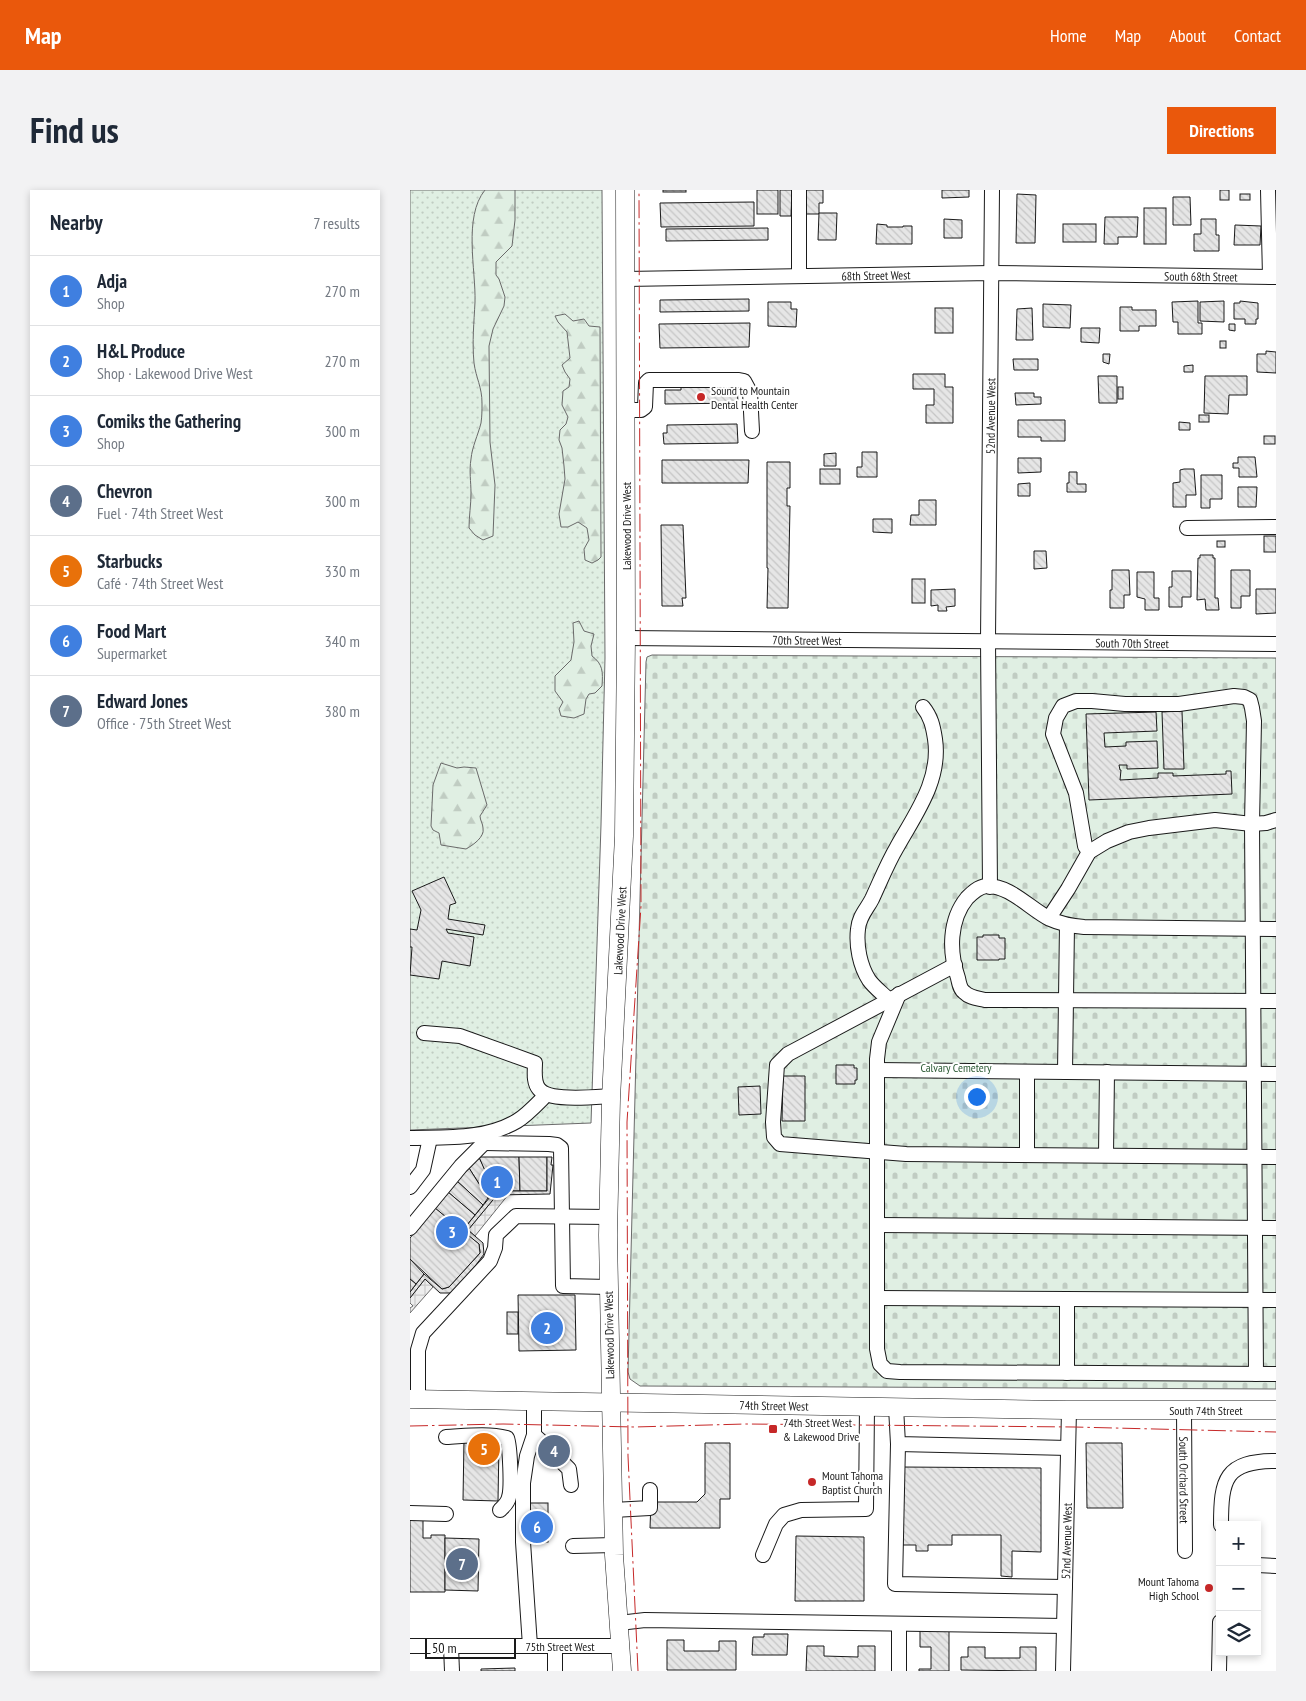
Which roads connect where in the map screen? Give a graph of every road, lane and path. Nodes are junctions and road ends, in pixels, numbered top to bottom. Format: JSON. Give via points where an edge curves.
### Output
{"nodes":[{"id":1,"x":625,"y":190,"type":"edge"},
{"id":2,"x":800,"y":190,"type":"edge"},
{"id":3,"x":992,"y":190,"type":"edge"},
{"id":4,"x":1268,"y":190,"type":"edge"},
{"id":5,"x":992,"y":272,"type":"junction"},
{"id":6,"x":1127,"y":274,"type":"joint"},
{"id":7,"x":799,"y":276,"type":"junction"},
{"id":8,"x":1273,"y":277,"type":"edge"},
{"id":9,"x":624,"y":279,"type":"junction"},
{"id":10,"x":625,"y":410,"type":"junction"},
{"id":11,"x":752,"y":431,"type":"dead end"},
{"id":12,"x":1276,"y":527,"type":"edge"},
{"id":13,"x":1187,"y":528,"type":"dead end"},
{"id":14,"x":626,"y":638,"type":"junction"},
{"id":15,"x":988,"y":640,"type":"junction"},
{"id":16,"x":1276,"y":644,"type":"edge"},
{"id":17,"x":923,"y":707,"type":"dead end"},
{"id":18,"x":1276,"y":820,"type":"edge"},
{"id":19,"x":1252,"y":824,"type":"junction"},
{"id":20,"x":1089,"y":852,"type":"junction"},
{"id":21,"x":990,"y":887,"type":"junction"},
{"id":22,"x":1049,"y":918,"type":"junction"},
{"id":23,"x":1067,"y":925,"type":"junction"},
{"id":24,"x":1254,"y":929,"type":"junction"},
{"id":25,"x":1276,"y":929,"type":"edge"},
{"id":26,"x":955,"y":964,"type":"junction"},
{"id":27,"x":894,"y":996,"type":"junction"},
{"id":28,"x":1066,"y":1000,"type":"junction"},
{"id":29,"x":1254,"y":1001,"type":"junction"},
{"id":30,"x":1276,"y":1001,"type":"edge"},
{"id":31,"x":424,"y":1033,"type":"dead end"},
{"id":32,"x":877,"y":1070,"type":"junction"},
{"id":33,"x":1027,"y":1072,"type":"junction"},
{"id":34,"x":1065,"y":1072,"type":"junction"},
{"id":35,"x":1107,"y":1072,"type":"junction"},
{"id":36,"x":1254,"y":1074,"type":"junction"},
{"id":37,"x":1276,"y":1074,"type":"edge"},
{"id":38,"x":546,"y":1096,"type":"junction"},
{"id":39,"x":611,"y":1096,"type":"junction"},
{"id":40,"x":496,"y":1130,"type":"junction"},
{"id":41,"x":410,"y":1138,"type":"edge"},
{"id":42,"x":430,"y":1138,"type":"junction"},
{"id":43,"x":484,"y":1143,"type":"junction"},
{"id":44,"x":877,"y":1152,"type":"junction"},
{"id":45,"x":1027,"y":1155,"type":"junction"},
{"id":46,"x":1106,"y":1155,"type":"junction"},
{"id":47,"x":1254,"y":1157,"type":"junction"},
{"id":48,"x":1276,"y":1157,"type":"edge"},
{"id":49,"x":410,"y":1187,"type":"edge"},
{"id":50,"x":563,"y":1216,"type":"junction"},
{"id":51,"x":608,"y":1217,"type":"junction"},
{"id":52,"x":877,"y":1225,"type":"junction"},
{"id":53,"x":410,"y":1228,"type":"edge"},
{"id":54,"x":1254,"y":1228,"type":"junction"},
{"id":55,"x":1276,"y":1228,"type":"edge"},
{"id":56,"x":608,"y":1287,"type":"junction"},
{"id":57,"x":878,"y":1298,"type":"junction"},
{"id":58,"x":1067,"y":1299,"type":"junction"},
{"id":59,"x":1256,"y":1300,"type":"junction"},
{"id":60,"x":1276,"y":1300,"type":"edge"},
{"id":61,"x":414,"y":1361,"type":"edge"},
{"id":62,"x":1067,"y":1373,"type":"junction"},
{"id":63,"x":1256,"y":1374,"type":"junction"},
{"id":64,"x":1276,"y":1374,"type":"edge"},
{"id":65,"x":414,"y":1399,"type":"edge"},
{"id":66,"x":534,"y":1401,"type":"junction"},
{"id":67,"x":610,"y":1403,"type":"junction"},
{"id":68,"x":867,"y":1407,"type":"junction"},
{"id":69,"x":896,"y":1407,"type":"junction"},
{"id":70,"x":1069,"y":1410,"type":"junction"},
{"id":71,"x":1137,"y":1410,"type":"joint"},
{"id":72,"x":1184,"y":1410,"type":"junction"},
{"id":73,"x":1276,"y":1410,"type":"edge"},
{"id":74,"x":534,"y":1435,"type":"junction"},
{"id":75,"x":446,"y":1437,"type":"dead end"},
{"id":76,"x":898,"y":1444,"type":"junction"},
{"id":77,"x":546,"y":1445,"type":"tunnel mouth"},
{"id":78,"x":1068,"y":1448,"type":"junction"},
{"id":79,"x":560,"y":1460,"type":"tunnel mouth"},
{"id":80,"x":1276,"y":1461,"type":"edge"},
{"id":81,"x":571,"y":1485,"type":"dead end"},
{"id":82,"x":650,"y":1490,"type":"dead end"},
{"id":83,"x":500,"y":1510,"type":"dead end"},
{"id":84,"x":613,"y":1510,"type":"junction"},
{"id":85,"x":410,"y":1513,"type":"edge"},
{"id":86,"x":446,"y":1514,"type":"dead end"},
{"id":87,"x":1221,"y":1521,"type":"edge"},
{"id":88,"x":614,"y":1545,"type":"junction"},
{"id":89,"x":573,"y":1546,"type":"dead end"},
{"id":90,"x":1185,"y":1551,"type":"dead end"},
{"id":91,"x":763,"y":1555,"type":"dead end"},
{"id":92,"x":1261,"y":1565,"type":"edge"},
{"id":93,"x":1276,"y":1566,"type":"edge"},
{"id":94,"x":1065,"y":1587,"type":"junction"},
{"id":95,"x":619,"y":1623,"type":"junction"},
{"id":96,"x":899,"y":1625,"type":"junction"},
{"id":97,"x":1064,"y":1626,"type":"junction"},
{"id":98,"x":410,"y":1646,"type":"edge"},
{"id":99,"x":530,"y":1646,"type":"junction"},
{"id":100,"x":555,"y":1646,"type":"junction"},
{"id":101,"x":620,"y":1646,"type":"junction"},
{"id":102,"x":451,"y":1647,"type":"junction"},
{"id":103,"x":1219,"y":1656,"type":"edge"},
{"id":104,"x":452,"y":1671,"type":"edge"},
{"id":105,"x":555,"y":1671,"type":"edge"},
{"id":106,"x":622,"y":1671,"type":"edge"},
{"id":107,"x":899,"y":1671,"type":"edge"},
{"id":108,"x":1063,"y":1671,"type":"edge"},
{"id":109,"x":1219,"y":1671,"type":"edge"}],
"edges":[{"from":1,"to":9,"type":"main road","name":"Lakewood Drive West"},
{"from":2,"to":7,"type":"street"},
{"from":3,"to":5,"type":"street","name":"52nd Avenue West"},
{"from":4,"to":8,"type":"street"},
{"from":5,"to":6,"type":"street","name":"68th Street West"},
{"from":5,"to":7,"type":"street","name":"68th Street West"},
{"from":5,"to":15,"type":"street","name":"52nd Avenue West"},
{"from":6,"to":8,"type":"street","name":"South 68th Street"},
{"from":7,"to":9,"type":"street","name":"68th Street West"},
{"from":9,"to":10,"type":"main road","name":"Lakewood Drive West"},
{"from":10,"to":11,"type":"street","via":[[645,407],[646,383],[649,380],[739,380],[744,381],[750,392]]},
{"from":10,"to":14,"type":"main road","name":"Lakewood Drive West"},
{"from":12,"to":13,"type":"street"},
{"from":14,"to":15,"type":"street","name":"70th Street West"},
{"from":14,"to":39,"type":"main road","name":"Lakewood Drive West","via":[[624,836]]},
{"from":15,"to":16,"type":"street","name":"South 70th Street"},
{"from":15,"to":21,"type":"street","name":"52nd Avenue West"},
{"from":17,"to":27,"type":"street","via":[[930,716],[936,745],[933,776],[920,807],[862,914],[858,928],[862,966],[870,981]]},
{"from":18,"to":19,"type":"street"},
{"from":19,"to":20,"type":"street","via":[[1215,820],[1149,828],[1129,832]]},
{"from":19,"to":20,"type":"street","via":[[1254,721],[1250,700],[1234,696],[1179,704],[1076,701],[1063,706],[1056,718],[1053,734],[1076,793],[1085,846]]},
{"from":19,"to":24,"type":"street"},
{"from":20,"to":22,"type":"street"},
{"from":21,"to":22,"type":"street","via":[[1011,894]]},
{"from":21,"to":26,"type":"street","via":[[979,888],[972,894],[958,915],[952,933]]},
{"from":22,"to":23,"type":"street"},
{"from":23,"to":24,"type":"street","via":[[1084,928]]},
{"from":23,"to":28,"type":"street"},
{"from":24,"to":25,"type":"street"},
{"from":24,"to":29,"type":"street"},
{"from":26,"to":27,"type":"street"},
{"from":26,"to":28,"type":"street","via":[[962,991],[970,997],[985,1000]]},
{"from":27,"to":32,"type":"street","via":[[878,1042]]},
{"from":27,"to":44,"type":"street","via":[[788,1054],[777,1065],[775,1080],[774,1136],[780,1144]]},
{"from":28,"to":29,"type":"street"},
{"from":28,"to":34,"type":"street"},
{"from":29,"to":30,"type":"street"},
{"from":29,"to":36,"type":"street"},
{"from":31,"to":38,"type":"street","via":[[460,1036],[535,1063],[538,1089]]},
{"from":32,"to":33,"type":"street"},
{"from":32,"to":44,"type":"street"},
{"from":33,"to":34,"type":"street"},
{"from":33,"to":45,"type":"street"},
{"from":34,"to":35,"type":"street"},
{"from":35,"to":36,"type":"street"},
{"from":35,"to":46,"type":"street"},
{"from":36,"to":37,"type":"street"},
{"from":36,"to":47,"type":"street"},
{"from":38,"to":39,"type":"street"},
{"from":38,"to":40,"type":"street","via":[[518,1120]]},
{"from":39,"to":51,"type":"main road","name":"Lakewood Drive West"},
{"from":40,"to":42,"type":"street"},
{"from":40,"to":43,"type":"street"},
{"from":41,"to":42,"type":"street"},
{"from":42,"to":49,"type":"street","via":[[423,1170]]},
{"from":43,"to":50,"type":"street","via":[[549,1144],[561,1148]]},
{"from":43,"to":53,"type":"street"},
{"from":44,"to":45,"type":"street"},
{"from":44,"to":52,"type":"street"},
{"from":45,"to":46,"type":"street"},
{"from":46,"to":47,"type":"street"},
{"from":47,"to":48,"type":"street"},
{"from":47,"to":54,"type":"street"},
{"from":50,"to":51,"type":"street"},
{"from":50,"to":56,"type":"street","via":[[563,1286]]},
{"from":50,"to":61,"type":"street","via":[[516,1216],[496,1234],[490,1261],[423,1333]]},
{"from":51,"to":56,"type":"main road","name":"Lakewood Drive West"},
{"from":52,"to":54,"type":"street"},
{"from":52,"to":57,"type":"street"},
{"from":54,"to":55,"type":"street"},
{"from":54,"to":59,"type":"street"},
{"from":56,"to":67,"type":"main road","name":"Lakewood Drive West"},
{"from":57,"to":58,"type":"street"},
{"from":57,"to":62,"type":"street","via":[[878,1356],[887,1371]]},
{"from":58,"to":59,"type":"street"},
{"from":58,"to":62,"type":"street"},
{"from":59,"to":60,"type":"street"},
{"from":59,"to":63,"type":"street"},
{"from":61,"to":65,"type":"street"},
{"from":62,"to":63,"type":"street"},
{"from":63,"to":64,"type":"street"},
{"from":65,"to":66,"type":"main road","name":"74th Street West"},
{"from":66,"to":67,"type":"main road","name":"74th Street West"},
{"from":66,"to":74,"type":"street"},
{"from":67,"to":68,"type":"main road","name":"74th Street West"},
{"from":67,"to":84,"type":"main road","name":"Lakewood Drive West"},
{"from":68,"to":69,"type":"main road","name":"74th Street West"},
{"from":68,"to":91,"type":"street","via":[[866,1509],[801,1510],[784,1515],[776,1524]]},
{"from":69,"to":70,"type":"main road","name":"74th Street West"},
{"from":69,"to":76,"type":"street"},
{"from":70,"to":71,"type":"main road","name":"74th Street West"},
{"from":70,"to":78,"type":"street","name":"52nd Avenue West"},
{"from":71,"to":72,"type":"main road","name":"South 74th Street"},
{"from":72,"to":73,"type":"main road","name":"South 74th Street"},
{"from":72,"to":90,"type":"street","name":"South Orchard Street"},
{"from":74,"to":77,"type":"street"},
{"from":74,"to":99,"type":"street","via":[[523,1483]]},
{"from":75,"to":83,"type":"street","via":[[507,1438],[510,1497]]},
{"from":76,"to":78,"type":"street"},
{"from":76,"to":94,"type":"street","via":[[895,1584]]},
{"from":78,"to":94,"type":"street","name":"52nd Avenue West"},
{"from":79,"to":81,"type":"street","via":[[569,1469]]},
{"from":80,"to":87,"type":"street","via":[[1242,1465],[1230,1474],[1221,1498]]},
{"from":82,"to":84,"type":"street","via":[[650,1508]]},
{"from":84,"to":88,"type":"main road","name":"Lakewood Drive West"},
{"from":85,"to":86,"type":"street"},
{"from":88,"to":89,"type":"street"},
{"from":88,"to":95,"type":"main road","name":"Lakewood Drive West"},
{"from":92,"to":93,"type":"street"},
{"from":94,"to":97,"type":"street","name":"52nd Avenue West"},
{"from":95,"to":96,"type":"street","via":[[644,1620]]},
{"from":95,"to":101,"type":"main road","name":"Lakewood Drive West"},
{"from":96,"to":97,"type":"street"},
{"from":96,"to":107,"type":"street"},
{"from":97,"to":108,"type":"street","name":"52nd Avenue West"},
{"from":98,"to":102,"type":"street","name":"75th Street West"},
{"from":99,"to":100,"type":"street","name":"75th Street West"},
{"from":99,"to":102,"type":"street","name":"75th Street West"},
{"from":100,"to":101,"type":"street","name":"75th Street West"},
{"from":100,"to":105,"type":"street"},
{"from":101,"to":106,"type":"main road","name":"Lakewood Drive West"},
{"from":102,"to":104,"type":"street"},
{"from":103,"to":109,"type":"street"}]}
